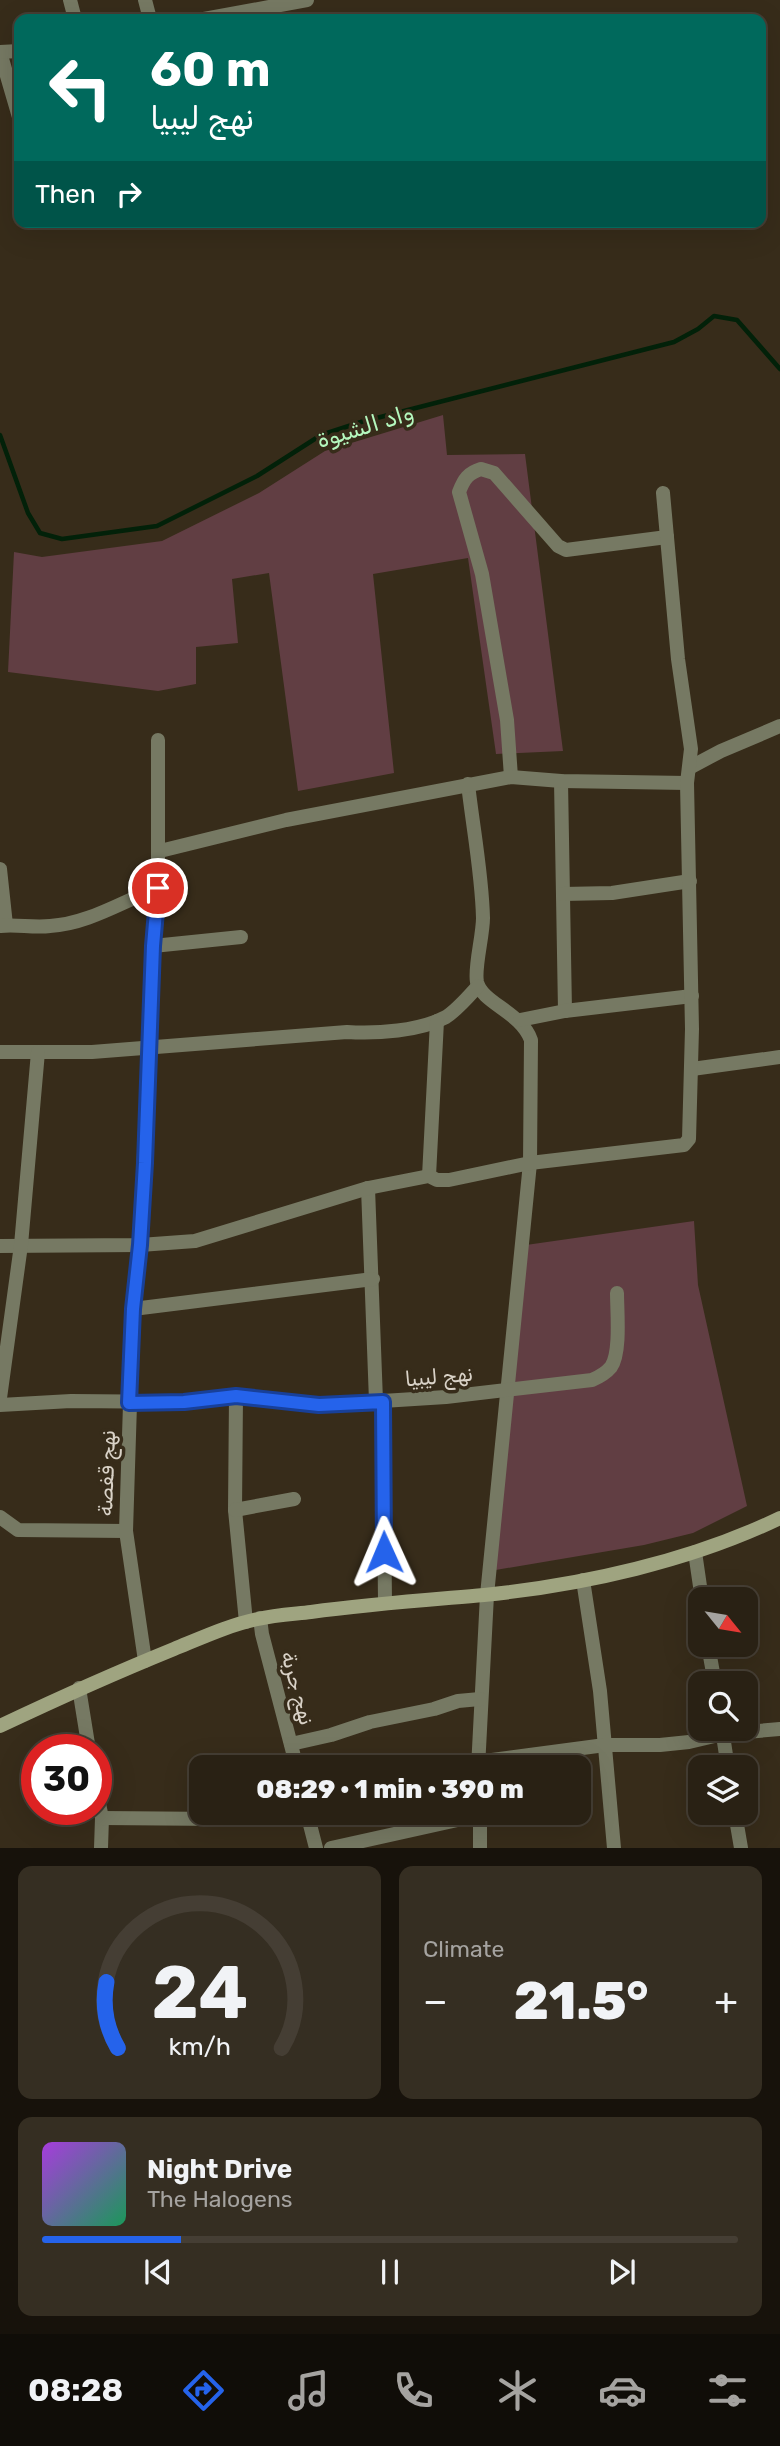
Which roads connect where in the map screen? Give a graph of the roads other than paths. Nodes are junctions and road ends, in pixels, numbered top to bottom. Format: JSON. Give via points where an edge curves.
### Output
{"nodes":[{"id":1,"x":307,"y":0,"type":"edge"},
{"id":2,"x":243,"y":10,"type":"edge"},
{"id":3,"x":226,"y":14,"type":"edge"},
{"id":4,"x":0,"y":52,"type":"edge"},
{"id":5,"x":14,"y":100,"type":"edge"},
{"id":6,"x":663,"y":494,"type":"dead end"},
{"id":7,"x":667,"y":537,"type":"junction"},
{"id":8,"x":780,"y":726,"type":"edge"},
{"id":9,"x":158,"y":740,"type":"dead end"},
{"id":10,"x":688,"y":775,"type":"junction"},
{"id":11,"x":511,"y":778,"type":"junction"},
{"id":12,"x":561,"y":781,"type":"junction"},
{"id":13,"x":468,"y":784,"type":"junction"},
{"id":14,"x":160,"y":851,"type":"junction"},
{"id":15,"x":0,"y":869,"type":"edge"},
{"id":16,"x":690,"y":881,"type":"junction"},
{"id":17,"x":158,"y":888,"type":"junction"},
{"id":18,"x":562,"y":894,"type":"junction"},
{"id":19,"x":3,"y":925,"type":"edge"},
{"id":20,"x":241,"y":937,"type":"dead end"},
{"id":21,"x":153,"y":946,"type":"junction"},
{"id":22,"x":478,"y":986,"type":"junction"},
{"id":23,"x":692,"y":996,"type":"junction"},
{"id":24,"x":565,"y":1011,"type":"junction"},
{"id":25,"x":520,"y":1020,"type":"junction"},
{"id":26,"x":437,"y":1021,"type":"junction"},
{"id":27,"x":149,"y":1048,"type":"junction"},
{"id":28,"x":0,"y":1052,"type":"edge"},
{"id":29,"x":38,"y":1052,"type":"junction"},
{"id":30,"x":780,"y":1057,"type":"edge"},
{"id":31,"x":692,"y":1069,"type":"junction"},
{"id":32,"x":530,"y":1163,"type":"junction"},
{"id":33,"x":429,"y":1176,"type":"junction"},
{"id":34,"x":368,"y":1188,"type":"junction"},
{"id":35,"x":21,"y":1245,"type":"junction"},
{"id":36,"x":140,"y":1245,"type":"junction"},
{"id":37,"x":0,"y":1246,"type":"edge"},
{"id":38,"x":373,"y":1279,"type":"junction"},
{"id":39,"x":617,"y":1293,"type":"dead end"},
{"id":40,"x":133,"y":1309,"type":"junction"},
{"id":41,"x":4,"y":1343,"type":"edge"},
{"id":42,"x":506,"y":1390,"type":"junction"},
{"id":43,"x":236,"y":1396,"type":"junction"},
{"id":44,"x":0,"y":1398,"type":"edge"},
{"id":45,"x":380,"y":1402,"type":"junction"},
{"id":46,"x":129,"y":1403,"type":"junction"},
{"id":47,"x":0,"y":1405,"type":"edge"},
{"id":48,"x":294,"y":1499,"type":"dead end"},
{"id":49,"x":235,"y":1510,"type":"junction"},
{"id":50,"x":0,"y":1517,"type":"edge"},
{"id":51,"x":780,"y":1518,"type":"edge"},
{"id":52,"x":126,"y":1531,"type":"junction"},
{"id":53,"x":695,"y":1552,"type":"junction"},
{"id":54,"x":583,"y":1580,"type":"junction"},
{"id":55,"x":700,"y":1587,"type":"edge"},
{"id":56,"x":487,"y":1595,"type":"junction"},
{"id":57,"x":385,"y":1602,"type":"junction"},
{"id":58,"x":253,"y":1620,"type":"junction"},
{"id":59,"x":145,"y":1661,"type":"junction"},
{"id":60,"x":79,"y":1688,"type":"junction"},
{"id":61,"x":480,"y":1699,"type":"junction"},
{"id":62,"x":0,"y":1726,"type":"edge"},
{"id":63,"x":780,"y":1729,"type":"edge"},
{"id":64,"x":758,"y":1730,"type":"edge"},
{"id":65,"x":86,"y":1734,"type":"edge"},
{"id":66,"x":692,"y":1741,"type":"edge"},
{"id":67,"x":291,"y":1744,"type":"junction"},
{"id":68,"x":605,"y":1745,"type":"junction"},
{"id":69,"x":294,"y":1755,"type":"edge"},
{"id":70,"x":477,"y":1755,"type":"edge"},
{"id":71,"x":541,"y":1755,"type":"edge"},
{"id":72,"x":112,"y":1818,"type":"edge"},
{"id":73,"x":189,"y":1819,"type":"edge"},
{"id":74,"x":102,"y":1825,"type":"edge"},
{"id":75,"x":310,"y":1825,"type":"edge"},
{"id":76,"x":430,"y":1825,"type":"edge"},
{"id":77,"x":480,"y":1825,"type":"edge"},
{"id":78,"x":737,"y":1825,"type":"edge"},
{"id":79,"x":101,"y":1847,"type":"edge"},
{"id":80,"x":316,"y":1847,"type":"edge"},
{"id":81,"x":331,"y":1847,"type":"edge"},
{"id":82,"x":480,"y":1847,"type":"edge"},
{"id":83,"x":614,"y":1847,"type":"edge"},
{"id":84,"x":741,"y":1847,"type":"edge"}],
"edges":[{"from":1,"to":2,"type":"street"},
{"from":2,"to":3,"type":"street"},
{"from":4,"to":5,"type":"street"},
{"from":6,"to":7,"type":"street"},
{"from":7,"to":10,"type":"street","via":[[691,749]]},
{"from":7,"to":11,"type":"street","via":[[566,550],[494,473],[481,469],[462,482],[459,492],[482,574],[507,720]]},
{"from":8,"to":10,"type":"street","via":[[721,751]]},
{"from":9,"to":14,"type":"street","name":"نهج قفصة"},
{"from":10,"to":12,"type":"street"},
{"from":10,"to":16,"type":"street"},
{"from":11,"to":12,"type":"street"},
{"from":11,"to":13,"type":"street"},
{"from":12,"to":18,"type":"street"},
{"from":13,"to":14,"type":"street","via":[[286,820]]},
{"from":13,"to":22,"type":"street","via":[[482,903]]},
{"from":14,"to":17,"type":"street","name":"نهج قفصة"},
{"from":15,"to":19,"type":"street"},
{"from":16,"to":18,"type":"street","via":[[612,893]]},
{"from":16,"to":23,"type":"street"},
{"from":17,"to":19,"type":"street","via":[[88,919],[50,926]]},
{"from":17,"to":21,"type":"street","name":"نهج قفصة"},
{"from":18,"to":24,"type":"street"},
{"from":20,"to":21,"type":"street"},
{"from":21,"to":27,"type":"street","name":"نهج قفصة"},
{"from":22,"to":25,"type":"street"},
{"from":22,"to":26,"type":"street"},
{"from":23,"to":24,"type":"street"},
{"from":23,"to":31,"type":"street"},
{"from":24,"to":25,"type":"street"},
{"from":25,"to":32,"type":"street","via":[[531,1040]]},
{"from":26,"to":27,"type":"street","via":[[372,1034],[347,1032]]},
{"from":26,"to":33,"type":"street"},
{"from":27,"to":29,"type":"street"},
{"from":27,"to":36,"type":"street","name":"نهج قفصة"},
{"from":28,"to":29,"type":"street"},
{"from":29,"to":35,"type":"street"},
{"from":30,"to":31,"type":"street"},
{"from":31,"to":32,"type":"street","via":[[689,1139],[684,1145]]},
{"from":32,"to":33,"type":"street","via":[[449,1180]]},
{"from":32,"to":42,"type":"street"},
{"from":33,"to":34,"type":"street"},
{"from":34,"to":36,"type":"street","via":[[201,1239]]},
{"from":34,"to":38,"type":"street"},
{"from":35,"to":36,"type":"street"},
{"from":35,"to":37,"type":"street"},
{"from":35,"to":41,"type":"street"},
{"from":36,"to":40,"type":"street","name":"نهج قفصة"},
{"from":38,"to":40,"type":"street"},
{"from":38,"to":45,"type":"street"},
{"from":39,"to":42,"type":"street","name":"نهج ليبيا","via":[[616,1354],[601,1376]]},
{"from":40,"to":46,"type":"street","name":"نهج قفصة"},
{"from":41,"to":44,"type":"street"},
{"from":42,"to":45,"type":"street","name":"نهج ليبيا"},
{"from":42,"to":56,"type":"street"},
{"from":43,"to":45,"type":"street","name":"نهج ليبيا","via":[[319,1405]]},
{"from":43,"to":46,"type":"street","name":"نهج ليبيا"},
{"from":43,"to":49,"type":"street","name":"نهج جربة"},
{"from":45,"to":57,"type":"street"},
{"from":46,"to":47,"type":"street","name":"نهج ليبيا"},
{"from":46,"to":52,"type":"street","name":"نهج قفصة"},
{"from":48,"to":49,"type":"street"},
{"from":49,"to":58,"type":"street","name":"نهج جربة"},
{"from":50,"to":52,"type":"street","via":[[18,1530]]},
{"from":51,"to":53,"type":"main road"},
{"from":52,"to":59,"type":"street","name":"نهج قفصة"},
{"from":53,"to":54,"type":"main road"},
{"from":53,"to":55,"type":"street"},
{"from":54,"to":56,"type":"main road"},
{"from":54,"to":68,"type":"street"},
{"from":56,"to":57,"type":"main road"},
{"from":56,"to":61,"type":"street"},
{"from":57,"to":58,"type":"main road"},
{"from":58,"to":59,"type":"main road"},
{"from":58,"to":67,"type":"street","name":"نهج جربة","via":[[262,1634]]},
{"from":59,"to":60,"type":"main road"},
{"from":60,"to":62,"type":"main road"},
{"from":60,"to":65,"type":"street"},
{"from":61,"to":67,"type":"street"},
{"from":61,"to":70,"type":"street"},
{"from":63,"to":64,"type":"street"},
{"from":66,"to":68,"type":"street"},
{"from":67,"to":69,"type":"street","name":"نهج جربة"},
{"from":68,"to":71,"type":"street"},
{"from":68,"to":83,"type":"street"},
{"from":72,"to":73,"type":"street"},
{"from":74,"to":79,"type":"street"},
{"from":75,"to":80,"type":"street"},
{"from":76,"to":81,"type":"street"},
{"from":77,"to":82,"type":"street"},
{"from":78,"to":84,"type":"street"}]}
